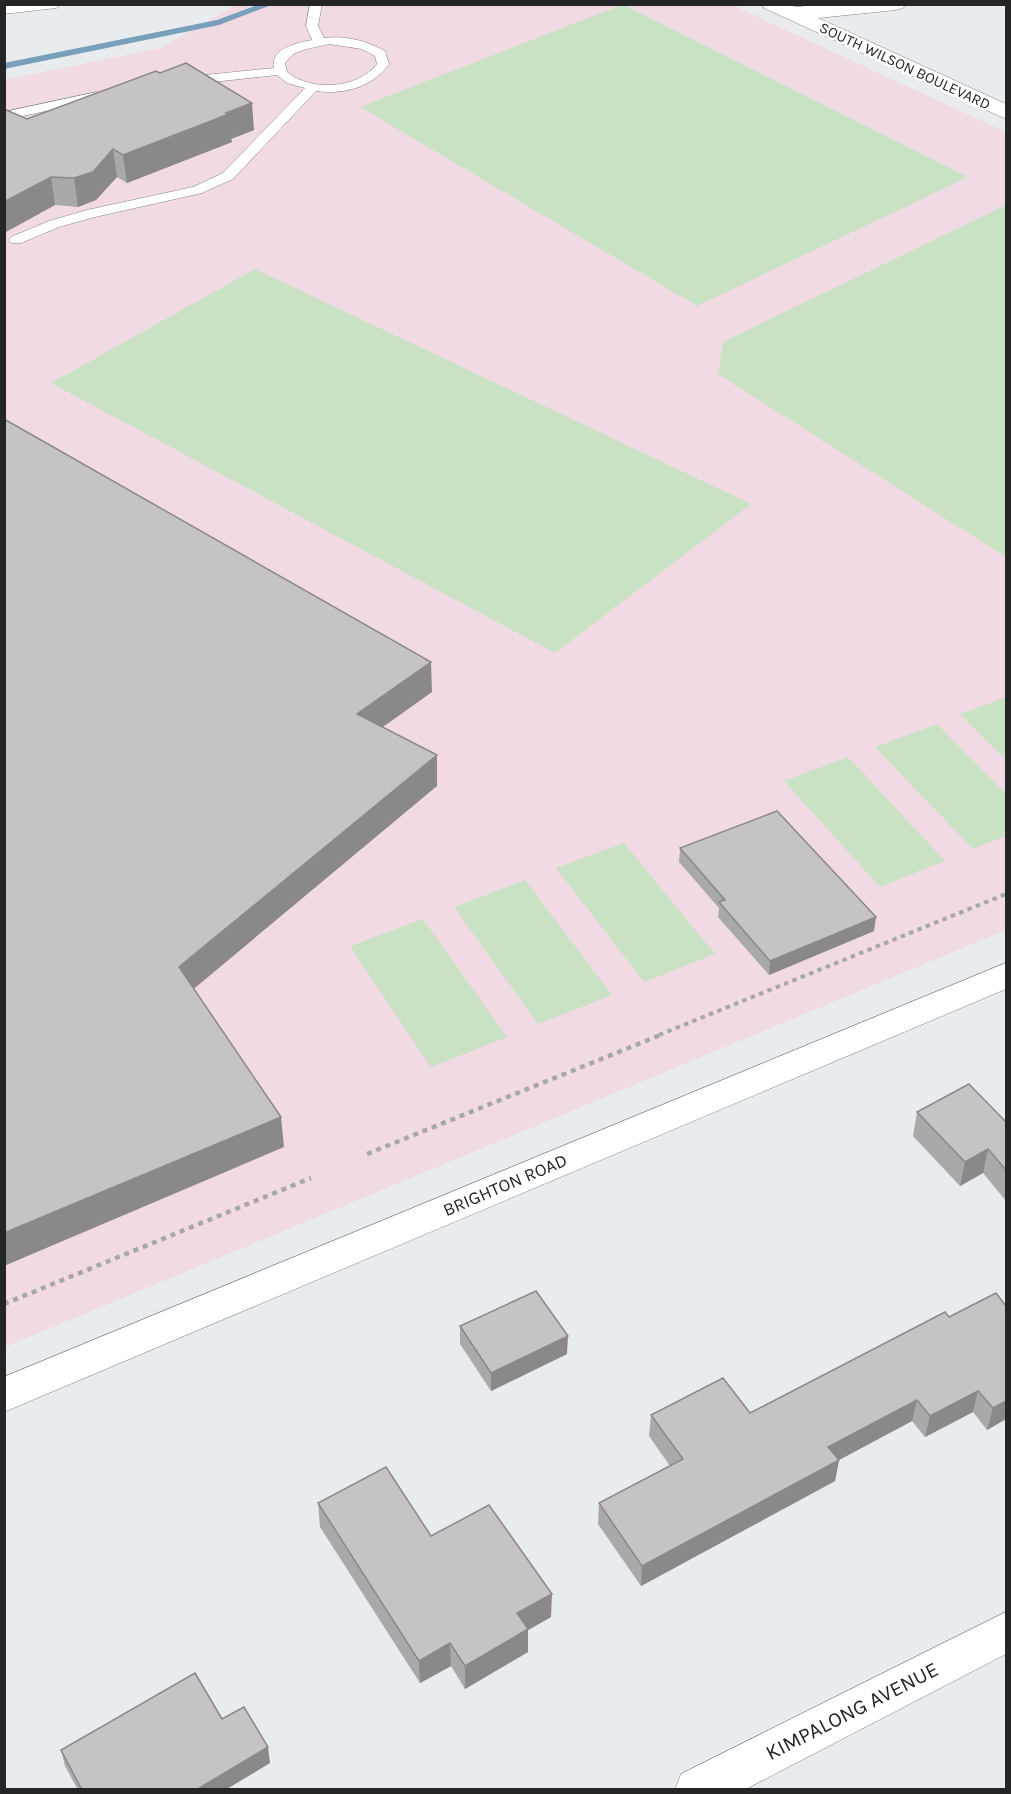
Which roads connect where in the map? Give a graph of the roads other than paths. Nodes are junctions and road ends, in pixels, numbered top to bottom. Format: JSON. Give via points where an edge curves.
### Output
{"nodes":[{"id":1,"x":56,"y":4,"type":"edge"},
{"id":2,"x":316,"y":4,"type":"edge"},
{"id":3,"x":771,"y":4,"type":"edge"},
{"id":4,"x":896,"y":4,"type":"edge"},
{"id":5,"x":4,"y":10,"type":"edge"},
{"id":6,"x":792,"y":14,"type":"junction"},
{"id":7,"x":319,"y":41,"type":"junction"},
{"id":8,"x":280,"y":71,"type":"junction"},
{"id":9,"x":171,"y":82,"type":"edge"},
{"id":10,"x":312,"y":88,"type":"junction"},
{"id":11,"x":114,"y":91,"type":"edge"},
{"id":12,"x":1006,"y":112,"type":"edge"},
{"id":13,"x":4,"y":116,"type":"edge"},
{"id":14,"x":16,"y":240,"type":"dead end"},
{"id":15,"x":1006,"y":975,"type":"edge"},
{"id":16,"x":4,"y":1395,"type":"edge"},
{"id":17,"x":1006,"y":1632,"type":"edge"},
{"id":18,"x":697,"y":1790,"type":"edge"}],
"edges":[{"from":1,"to":5,"type":"lane"},
{"from":2,"to":7,"type":"lane","via":[[312,26]]},
{"from":3,"to":6,"type":"street","name":"SOUTH WILSON BOULEVARD"},
{"from":4,"to":6,"type":"street"},
{"from":6,"to":12,"type":"street","name":"SOUTH WILSON BOULEVARD"},
{"from":7,"to":8,"type":"lane","via":[[283,56]]},
{"from":7,"to":10,"type":"lane","via":[[367,45],[378,51],[384,67],[378,75],[351,86]]},
{"from":8,"to":9,"type":"lane"},
{"from":8,"to":10,"type":"lane","via":[[288,79]]},
{"from":10,"to":14,"type":"lane","via":[[228,176],[197,190],[92,213]]},
{"from":11,"to":13,"type":"lane"},
{"from":15,"to":16,"type":"street","name":"BRIGHTON ROAD"},
{"from":17,"to":18,"type":"street","name":"KIMPALONG AVENUE"}]}
